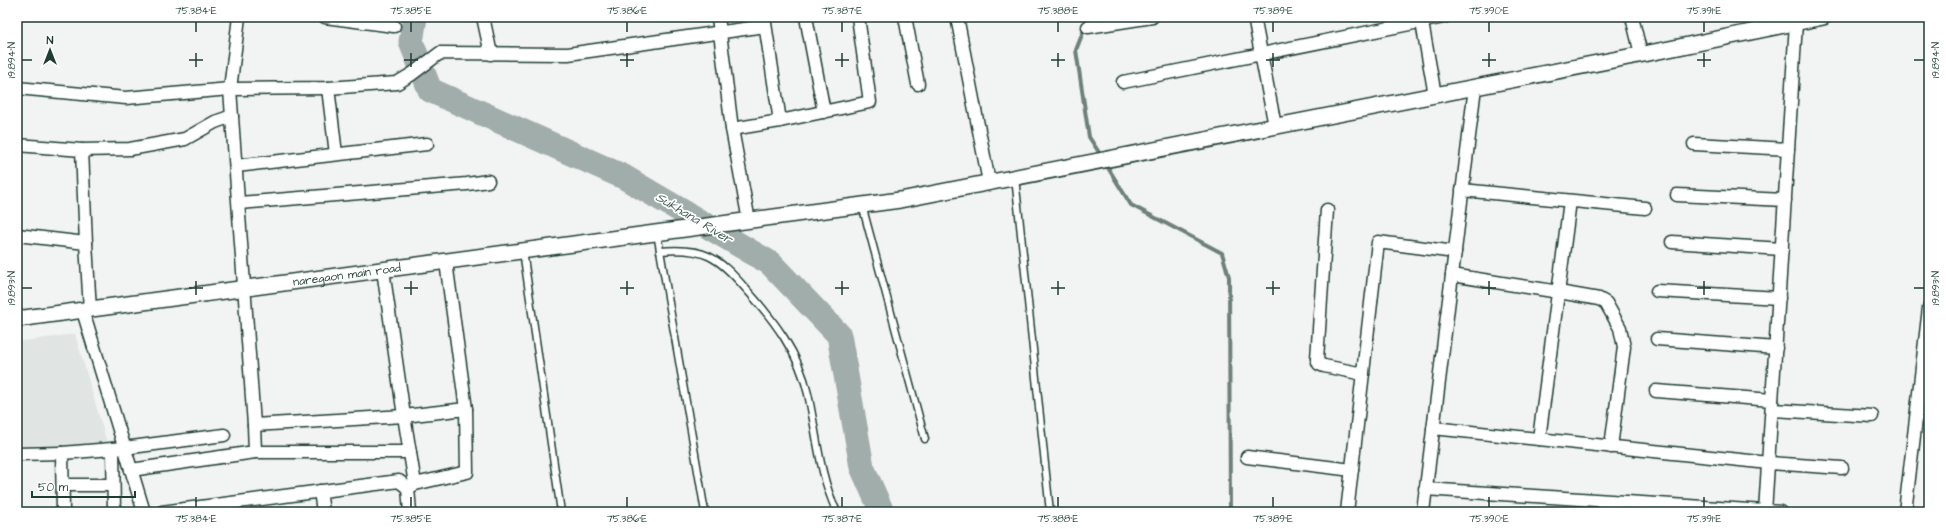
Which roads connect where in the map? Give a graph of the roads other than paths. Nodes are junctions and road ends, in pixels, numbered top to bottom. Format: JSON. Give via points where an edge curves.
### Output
{"nodes":[{"id":1,"x":239,"y":17,"type":"edge"},
{"id":2,"x":325,"y":17,"type":"edge"},
{"id":3,"x":483,"y":17,"type":"edge"},
{"id":4,"x":718,"y":17,"type":"edge"},
{"id":5,"x":806,"y":17,"type":"edge"},
{"id":6,"x":858,"y":17,"type":"edge"},
{"id":7,"x":905,"y":17,"type":"edge"},
{"id":8,"x":957,"y":17,"type":"edge"},
{"id":9,"x":1152,"y":17,"type":"edge"},
{"id":10,"x":1254,"y":17,"type":"edge"},
{"id":11,"x":1444,"y":17,"type":"edge"},
{"id":12,"x":1632,"y":17,"type":"edge"},
{"id":13,"x":1823,"y":17,"type":"edge"},
{"id":14,"x":1422,"y":19,"type":"edge"},
{"id":15,"x":765,"y":22,"type":"edge"},
{"id":16,"x":1796,"y":23,"type":"junction"},
{"id":17,"x":394,"y":26,"type":"dead end"},
{"id":18,"x":1088,"y":27,"type":"dead end"},
{"id":19,"x":721,"y":32,"type":"junction"},
{"id":20,"x":491,"y":54,"type":"junction"},
{"id":21,"x":1261,"y":54,"type":"junction"},
{"id":22,"x":1641,"y":54,"type":"junction"},
{"id":23,"x":1123,"y":82,"type":"dead end"},
{"id":24,"x":918,"y":84,"type":"dead end"},
{"id":25,"x":1475,"y":87,"type":"junction"},
{"id":26,"x":17,"y":88,"type":"edge"},
{"id":27,"x":328,"y":88,"type":"junction"},
{"id":28,"x":230,"y":89,"type":"junction"},
{"id":29,"x":1435,"y":95,"type":"junction"},
{"id":30,"x":824,"y":112,"type":"junction"},
{"id":31,"x":232,"y":116,"type":"junction"},
{"id":32,"x":780,"y":121,"type":"junction"},
{"id":33,"x":1275,"y":126,"type":"junction"},
{"id":34,"x":732,"y":129,"type":"junction"},
{"id":35,"x":427,"y":144,"type":"dead end"},
{"id":36,"x":1694,"y":144,"type":"dead end"},
{"id":37,"x":17,"y":145,"type":"edge"},
{"id":38,"x":1788,"y":148,"type":"junction"},
{"id":39,"x":82,"y":150,"type":"junction"},
{"id":40,"x":336,"y":154,"type":"junction"},
{"id":41,"x":236,"y":166,"type":"junction"},
{"id":42,"x":1015,"y":177,"type":"junction"},
{"id":43,"x":488,"y":181,"type":"dead end"},
{"id":44,"x":989,"y":182,"type":"junction"},
{"id":45,"x":1462,"y":190,"type":"junction"},
{"id":46,"x":1676,"y":195,"type":"dead end"},
{"id":47,"x":1785,"y":200,"type":"junction"},
{"id":48,"x":1570,"y":201,"type":"junction"},
{"id":49,"x":239,"y":203,"type":"junction"},
{"id":50,"x":862,"y":205,"type":"junction"},
{"id":51,"x":1645,"y":208,"type":"dead end"},
{"id":52,"x":1327,"y":210,"type":"dead end"},
{"id":53,"x":749,"y":220,"type":"junction"},
{"id":54,"x":657,"y":233,"type":"junction"},
{"id":55,"x":17,"y":235,"type":"edge"},
{"id":56,"x":1672,"y":242,"type":"dead end"},
{"id":57,"x":86,"y":243,"type":"junction"},
{"id":58,"x":1782,"y":248,"type":"junction"},
{"id":59,"x":523,"y":251,"type":"junction"},
{"id":60,"x":660,"y":251,"type":"junction"},
{"id":61,"x":1455,"y":252,"type":"junction"},
{"id":62,"x":446,"y":262,"type":"junction"},
{"id":63,"x":383,"y":270,"type":"junction"},
{"id":64,"x":1452,"y":275,"type":"junction"},
{"id":65,"x":246,"y":288,"type":"junction"},
{"id":66,"x":1657,"y":291,"type":"dead end"},
{"id":67,"x":1559,"y":292,"type":"junction"},
{"id":68,"x":1779,"y":298,"type":"junction"},
{"id":69,"x":1929,"y":308,"type":"edge"},
{"id":70,"x":86,"y":310,"type":"junction"},
{"id":71,"x":17,"y":320,"type":"edge"},
{"id":72,"x":1657,"y":339,"type":"dead end"},
{"id":73,"x":1776,"y":348,"type":"junction"},
{"id":74,"x":1925,"y":372,"type":"edge"},
{"id":75,"x":1363,"y":374,"type":"junction"},
{"id":76,"x":1656,"y":391,"type":"dead end"},
{"id":77,"x":1772,"y":405,"type":"junction"},
{"id":78,"x":466,"y":409,"type":"junction"},
{"id":79,"x":404,"y":416,"type":"junction"},
{"id":80,"x":1872,"y":416,"type":"dead end"},
{"id":81,"x":254,"y":425,"type":"junction"},
{"id":82,"x":1433,"y":428,"type":"junction"},
{"id":83,"x":224,"y":435,"type":"dead end"},
{"id":84,"x":925,"y":439,"type":"dead end"},
{"id":85,"x":1539,"y":439,"type":"junction"},
{"id":86,"x":1611,"y":446,"type":"junction"},
{"id":87,"x":119,"y":449,"type":"junction"},
{"id":88,"x":255,"y":452,"type":"junction"},
{"id":89,"x":410,"y":452,"type":"junction"},
{"id":90,"x":62,"y":453,"type":"junction"},
{"id":91,"x":17,"y":454,"type":"edge"},
{"id":92,"x":1247,"y":457,"type":"dead end"},
{"id":93,"x":1768,"y":463,"type":"junction"},
{"id":94,"x":1842,"y":468,"type":"dead end"},
{"id":95,"x":131,"y":470,"type":"junction"},
{"id":96,"x":1352,"y":470,"type":"junction"},
{"id":97,"x":63,"y":485,"type":"junction"},
{"id":98,"x":113,"y":485,"type":"junction"},
{"id":99,"x":411,"y":486,"type":"junction"},
{"id":100,"x":1426,"y":489,"type":"junction"},
{"id":101,"x":320,"y":491,"type":"junction"},
{"id":102,"x":1765,"y":511,"type":"edge"},
{"id":103,"x":63,"y":512,"type":"edge"},
{"id":104,"x":114,"y":512,"type":"edge"},
{"id":105,"x":144,"y":512,"type":"edge"},
{"id":106,"x":162,"y":512,"type":"edge"},
{"id":107,"x":323,"y":512,"type":"edge"},
{"id":108,"x":410,"y":512,"type":"edge"},
{"id":109,"x":562,"y":512,"type":"edge"},
{"id":110,"x":704,"y":512,"type":"edge"},
{"id":111,"x":837,"y":512,"type":"edge"},
{"id":112,"x":1050,"y":512,"type":"edge"},
{"id":113,"x":1347,"y":512,"type":"edge"},
{"id":114,"x":1423,"y":512,"type":"edge"},
{"id":115,"x":1780,"y":512,"type":"edge"},
{"id":116,"x":1905,"y":512,"type":"edge"}],
"edges":[{"from":1,"to":28,"type":"street"},
{"from":2,"to":17,"type":"street"},
{"from":3,"to":20,"type":"street"},
{"from":4,"to":19,"type":"street"},
{"from":5,"to":30,"type":"street"},
{"from":6,"to":30,"type":"street","via":[[870,102]]},
{"from":7,"to":24,"type":"street"},
{"from":8,"to":44,"type":"street"},
{"from":9,"to":18,"type":"street"},
{"from":10,"to":21,"type":"street"},
{"from":11,"to":14,"type":"street"},
{"from":12,"to":22,"type":"street"},
{"from":13,"to":16,"type":"street","name":"naregaon main road"},
{"from":14,"to":21,"type":"street"},
{"from":14,"to":29,"type":"street"},
{"from":15,"to":19,"type":"street"},
{"from":15,"to":32,"type":"street"},
{"from":16,"to":22,"type":"street","name":"naregaon main road"},
{"from":16,"to":38,"type":"street"},
{"from":19,"to":20,"type":"street","via":[[568,54]]},
{"from":19,"to":34,"type":"street"},
{"from":20,"to":27,"type":"street","via":[[440,53],[397,83]]},
{"from":21,"to":23,"type":"street"},
{"from":21,"to":33,"type":"street"},
{"from":22,"to":25,"type":"street","name":"naregaon main road"},
{"from":25,"to":29,"type":"street","name":"naregaon main road"},
{"from":25,"to":45,"type":"street"},
{"from":26,"to":28,"type":"street","via":[[126,98]]},
{"from":27,"to":28,"type":"street"},
{"from":27,"to":40,"type":"street"},
{"from":28,"to":31,"type":"street"},
{"from":29,"to":33,"type":"street","name":"naregaon main road"},
{"from":30,"to":32,"type":"street"},
{"from":31,"to":39,"type":"street","via":[[215,122],[185,139],[130,149]]},
{"from":31,"to":41,"type":"street"},
{"from":32,"to":34,"type":"street"},
{"from":33,"to":42,"type":"street","name":"naregaon main road"},
{"from":34,"to":53,"type":"street"},
{"from":35,"to":40,"type":"street"},
{"from":36,"to":38,"type":"street"},
{"from":37,"to":39,"type":"street"},
{"from":38,"to":47,"type":"street"},
{"from":39,"to":57,"type":"street"},
{"from":40,"to":41,"type":"street"},
{"from":41,"to":49,"type":"street"},
{"from":42,"to":44,"type":"street","name":"naregaon main road"},
{"from":42,"to":112,"type":"lane"},
{"from":43,"to":49,"type":"street"},
{"from":44,"to":50,"type":"street","name":"naregaon main road"},
{"from":45,"to":48,"type":"street"},
{"from":45,"to":61,"type":"street"},
{"from":46,"to":47,"type":"street"},
{"from":47,"to":58,"type":"street"},
{"from":48,"to":51,"type":"street"},
{"from":48,"to":67,"type":"street"},
{"from":49,"to":65,"type":"street"},
{"from":50,"to":53,"type":"street","name":"naregaon main road"},
{"from":50,"to":84,"type":"lane"},
{"from":52,"to":75,"type":"street","via":[[1317,360],[1324,366]]},
{"from":53,"to":54,"type":"street","name":"naregaon main road"},
{"from":54,"to":59,"type":"street","name":"naregaon main road"},
{"from":54,"to":60,"type":"lane"},
{"from":55,"to":57,"type":"street"},
{"from":56,"to":58,"type":"street"},
{"from":57,"to":70,"type":"street"},
{"from":58,"to":68,"type":"street"},
{"from":59,"to":62,"type":"street","name":"naregaon main road"},
{"from":59,"to":109,"type":"lane"},
{"from":60,"to":110,"type":"lane"},
{"from":60,"to":111,"type":"lane","via":[[693,250],[711,257],[730,270],[769,314],[798,363],[808,393],[828,490]]},
{"from":61,"to":64,"type":"street"},
{"from":61,"to":75,"type":"street","via":[[1378,242]]},
{"from":62,"to":63,"type":"street","name":"naregaon main road"},
{"from":62,"to":78,"type":"street"},
{"from":63,"to":65,"type":"street","name":"naregaon main road"},
{"from":63,"to":79,"type":"street"},
{"from":64,"to":67,"type":"street"},
{"from":64,"to":82,"type":"street"},
{"from":65,"to":70,"type":"street","name":"naregaon main road"},
{"from":65,"to":81,"type":"street"},
{"from":66,"to":68,"type":"street"},
{"from":67,"to":85,"type":"street"},
{"from":67,"to":86,"type":"street","via":[[1599,299],[1606,303],[1620,328],[1624,347]]},
{"from":68,"to":73,"type":"street"},
{"from":69,"to":74,"type":"street"},
{"from":70,"to":71,"type":"street","name":"naregaon main road"},
{"from":70,"to":87,"type":"street"},
{"from":72,"to":73,"type":"street"},
{"from":73,"to":77,"type":"street"},
{"from":74,"to":116,"type":"street"},
{"from":75,"to":96,"type":"street"},
{"from":76,"to":77,"type":"street"},
{"from":77,"to":80,"type":"street"},
{"from":77,"to":93,"type":"street"},
{"from":78,"to":79,"type":"street"},
{"from":78,"to":99,"type":"street","via":[[467,472]]},
{"from":79,"to":81,"type":"street"},
{"from":79,"to":89,"type":"street"},
{"from":81,"to":88,"type":"street"},
{"from":82,"to":85,"type":"street"},
{"from":82,"to":100,"type":"street"},
{"from":83,"to":87,"type":"street"},
{"from":85,"to":86,"type":"street"},
{"from":86,"to":93,"type":"street"},
{"from":87,"to":90,"type":"street"},
{"from":87,"to":95,"type":"street"},
{"from":87,"to":98,"type":"street"},
{"from":88,"to":89,"type":"street"},
{"from":88,"to":95,"type":"street"},
{"from":89,"to":99,"type":"street"},
{"from":90,"to":91,"type":"street"},
{"from":90,"to":97,"type":"street"},
{"from":92,"to":96,"type":"street"},
{"from":93,"to":94,"type":"street"},
{"from":93,"to":102,"type":"street"},
{"from":95,"to":105,"type":"street"},
{"from":96,"to":113,"type":"street"},
{"from":97,"to":98,"type":"street"},
{"from":97,"to":103,"type":"street"},
{"from":98,"to":104,"type":"street"},
{"from":99,"to":101,"type":"street","via":[[399,481]]},
{"from":99,"to":108,"type":"street"},
{"from":100,"to":102,"type":"street"},
{"from":100,"to":114,"type":"street"},
{"from":101,"to":106,"type":"street"},
{"from":101,"to":107,"type":"street"},
{"from":102,"to":115,"type":"street"}]}
